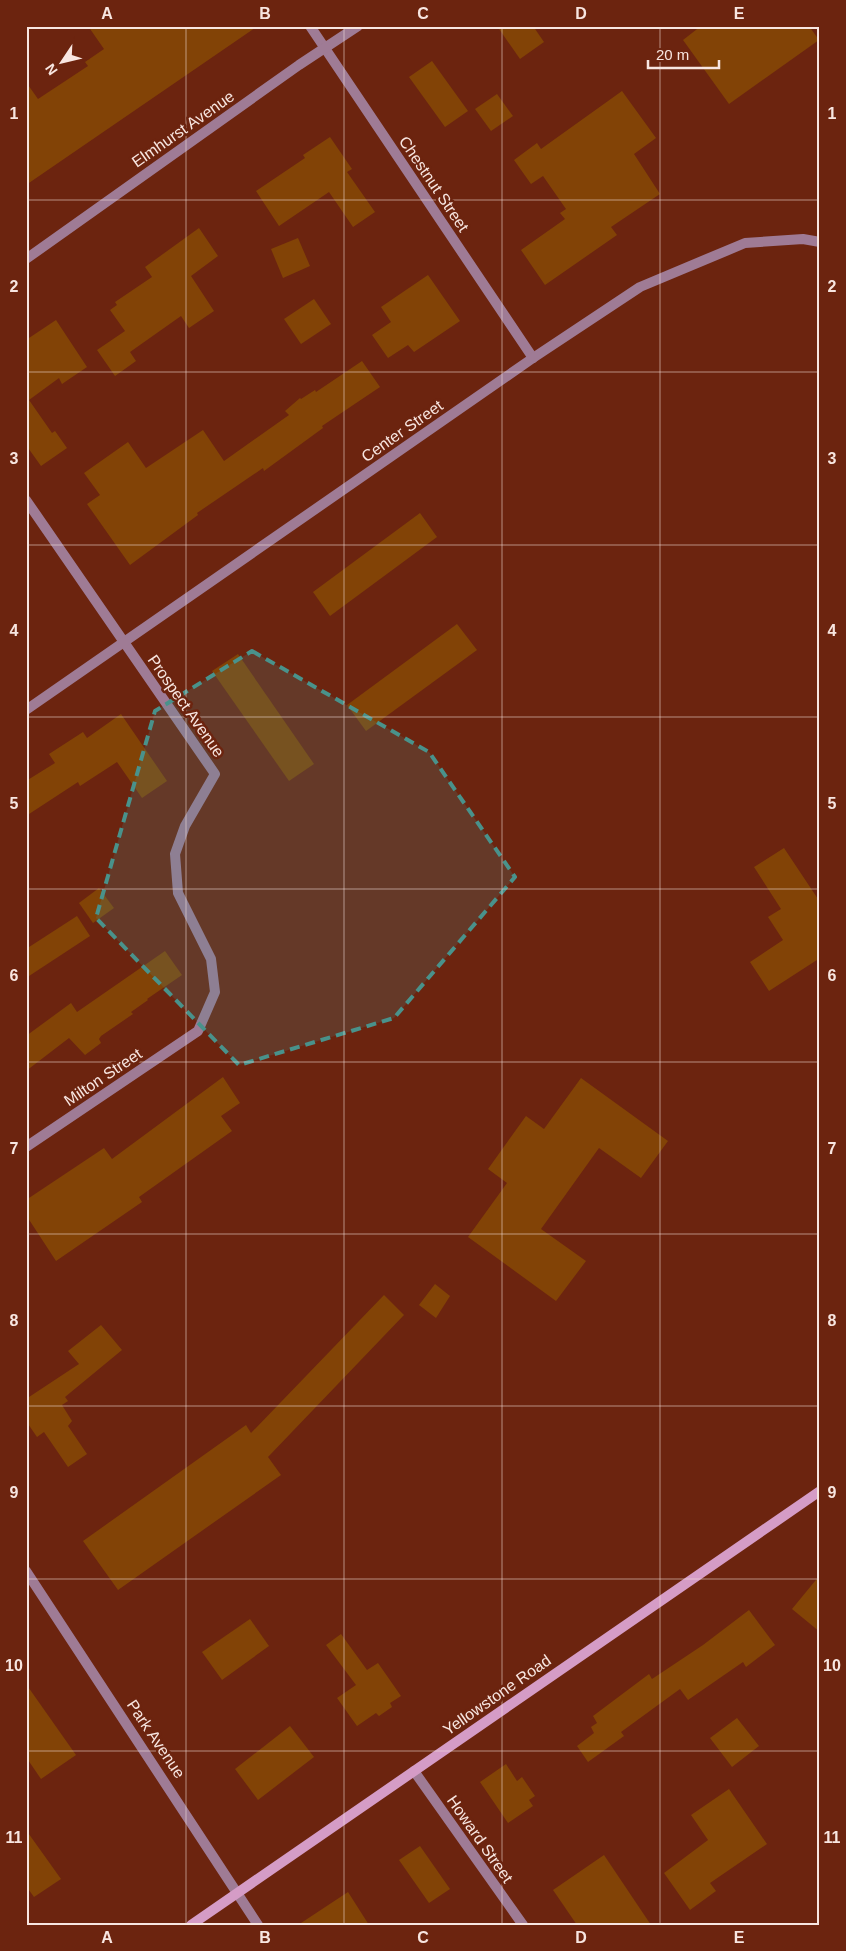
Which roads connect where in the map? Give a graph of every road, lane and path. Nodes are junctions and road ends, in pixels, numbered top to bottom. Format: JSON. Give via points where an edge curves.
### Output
{"nodes":[{"id":1,"x":310,"y":26,"type":"edge"},
{"id":2,"x":358,"y":26,"type":"edge"},
{"id":3,"x":325,"y":47,"type":"junction"},
{"id":4,"x":820,"y":242,"type":"edge"},
{"id":5,"x":26,"y":259,"type":"edge"},
{"id":6,"x":532,"y":358,"type":"junction"},
{"id":7,"x":26,"y":500,"type":"edge"},
{"id":8,"x":124,"y":643,"type":"junction"},
{"id":9,"x":26,"y":710,"type":"edge"},
{"id":10,"x":198,"y":1031,"type":"joint"},
{"id":11,"x":26,"y":1147,"type":"edge"},
{"id":12,"x":820,"y":1490,"type":"edge"},
{"id":13,"x":26,"y":1571,"type":"edge"},
{"id":14,"x":414,"y":1771,"type":"junction"},
{"id":15,"x":239,"y":1892,"type":"junction"},
{"id":16,"x":191,"y":1925,"type":"edge"},
{"id":17,"x":258,"y":1925,"type":"edge"},
{"id":18,"x":523,"y":1925,"type":"edge"}],
"edges":[{"from":1,"to":3,"type":"street","name":"Chestnut Street"},
{"from":2,"to":3,"type":"street","name":"Elmhurst Avenue"},
{"from":3,"to":5,"type":"street","name":"Elmhurst Avenue"},
{"from":3,"to":6,"type":"street","name":"Chestnut Street"},
{"from":4,"to":6,"type":"street","name":"Center Street","via":[[803,238],[745,243],[680,269],[640,287]]},
{"from":6,"to":8,"type":"street","name":"Center Street"},
{"from":7,"to":8,"type":"street","name":"Prospect Avenue"},
{"from":8,"to":9,"type":"street","name":"Center Street"},
{"from":8,"to":10,"type":"street","name":"Prospect Avenue","via":[[215,774],[185,826],[175,854],[178,893],[211,959],[215,992]]},
{"from":10,"to":11,"type":"street","name":"Milton Street"},
{"from":12,"to":14,"type":"street","name":"Yellowstone Road"},
{"from":13,"to":15,"type":"street","name":"Park Avenue"},
{"from":14,"to":15,"type":"street","name":"Yellowstone Road"},
{"from":14,"to":18,"type":"street","name":"Howard Street"},
{"from":15,"to":16,"type":"street","name":"Yellowstone Road"},
{"from":15,"to":17,"type":"street","name":"Park Avenue"}]}
